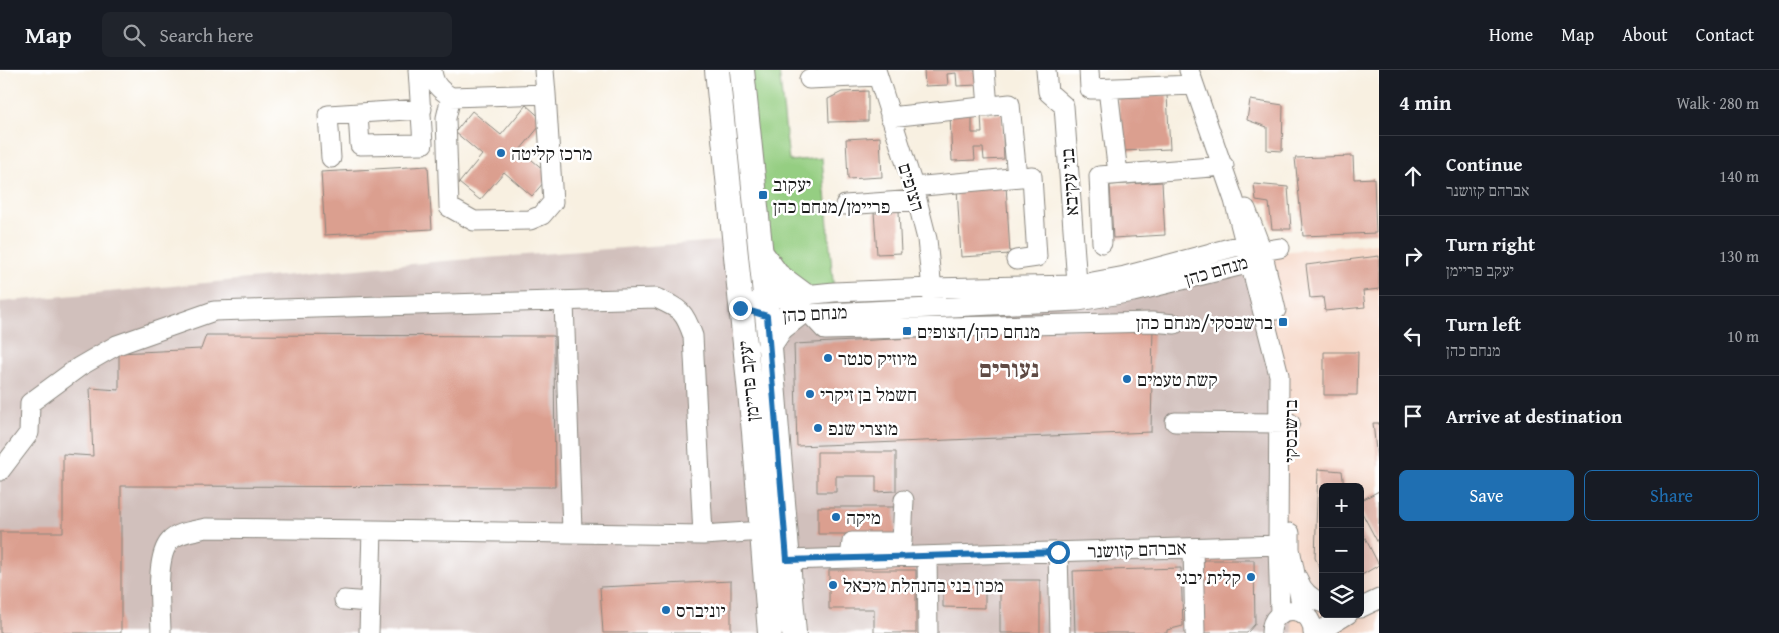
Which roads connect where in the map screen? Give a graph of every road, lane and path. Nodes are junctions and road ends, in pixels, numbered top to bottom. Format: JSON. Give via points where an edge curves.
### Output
{"nodes":[{"id":1,"x":418,"y":70,"type":"edge"},
{"id":2,"x":432,"y":70,"type":"edge"},
{"id":3,"x":544,"y":70,"type":"edge"},
{"id":4,"x":717,"y":70,"type":"edge"},
{"id":5,"x":742,"y":70,"type":"edge"},
{"id":6,"x":985,"y":70,"type":"edge"},
{"id":7,"x":1046,"y":70,"type":"edge"},
{"id":8,"x":1089,"y":70,"type":"edge"},
{"id":9,"x":877,"y":73,"type":"edge"},
{"id":10,"x":1192,"y":78,"type":"edge"},
{"id":11,"x":809,"y":79,"type":"dead end"},
{"id":12,"x":1108,"y":88,"type":"junction"},
{"id":13,"x":546,"y":94,"type":"junction"},
{"id":14,"x":452,"y":97,"type":"junction"},
{"id":15,"x":988,"y":107,"type":"junction"},
{"id":16,"x":422,"y":109,"type":"junction"},
{"id":17,"x":358,"y":114,"type":"junction"},
{"id":18,"x":890,"y":116,"type":"junction"},
{"id":19,"x":331,"y":158,"type":"dead end"},
{"id":20,"x":1225,"y":169,"type":"junction"},
{"id":21,"x":1118,"y":174,"type":"junction"},
{"id":22,"x":1017,"y":177,"type":"junction"},
{"id":23,"x":915,"y":194,"type":"junction"},
{"id":24,"x":845,"y":205,"type":"dead end"},
{"id":25,"x":1102,"y":243,"type":"dead end"},
{"id":26,"x":1260,"y":251,"type":"junction"},
{"id":27,"x":760,"y":253,"type":"junction"},
{"id":28,"x":1016,"y":260,"type":"dead end"},
{"id":29,"x":931,"y":288,"type":"junction"},
{"id":30,"x":1077,"y":293,"type":"junction"},
{"id":31,"x":574,"y":302,"type":"junction"},
{"id":32,"x":934,"y":307,"type":"junction"},
{"id":33,"x":740,"y":308,"type":"junction"},
{"id":34,"x":766,"y":308,"type":"junction"},
{"id":35,"x":804,"y":308,"type":"junction"},
{"id":36,"x":1175,"y":324,"type":"dead end"},
{"id":37,"x":769,"y":346,"type":"junction"},
{"id":38,"x":1175,"y":422,"type":"dead end"},
{"id":39,"x":1284,"y":423,"type":"junction"},
{"id":40,"x":0,"y":471,"type":"edge"},
{"id":41,"x":904,"y":500,"type":"dead end"},
{"id":42,"x":372,"y":530,"type":"junction"},
{"id":43,"x":572,"y":531,"type":"junction"},
{"id":44,"x":763,"y":531,"type":"junction"},
{"id":45,"x":702,"y":534,"type":"junction"},
{"id":46,"x":1284,"y":547,"type":"junction"},
{"id":47,"x":1193,"y":548,"type":"junction"},
{"id":48,"x":1058,"y":552,"type":"junction"},
{"id":49,"x":927,"y":556,"type":"junction"},
{"id":50,"x":850,"y":558,"type":"junction"},
{"id":51,"x":787,"y":560,"type":"junction"},
{"id":52,"x":1379,"y":592,"type":"edge"},
{"id":53,"x":1364,"y":598,"type":"edge"},
{"id":54,"x":1379,"y":599,"type":"edge"},
{"id":55,"x":344,"y":600,"type":"dead end"},
{"id":56,"x":369,"y":602,"type":"junction"},
{"id":57,"x":1319,"y":602,"type":"edge"},
{"id":58,"x":1364,"y":606,"type":"edge"},
{"id":59,"x":1280,"y":614,"type":"junction"},
{"id":60,"x":1322,"y":618,"type":"edge"},
{"id":61,"x":1333,"y":618,"type":"edge"},
{"id":62,"x":1311,"y":624,"type":"edge"},
{"id":63,"x":1270,"y":632,"type":"edge"},
{"id":64,"x":161,"y":633,"type":"edge"},
{"id":65,"x":369,"y":633,"type":"edge"},
{"id":66,"x":770,"y":633,"type":"edge"},
{"id":67,"x":794,"y":633,"type":"edge"},
{"id":68,"x":928,"y":633,"type":"edge"},
{"id":69,"x":1060,"y":633,"type":"edge"},
{"id":70,"x":1195,"y":633,"type":"edge"}],
"edges":[{"from":1,"to":16,"type":"street"},
{"from":2,"to":14,"type":"street","via":[[436,85]]},
{"from":3,"to":13,"type":"street"},
{"from":4,"to":33,"type":"main road","name":"יעקב פריימן"},
{"from":5,"to":27,"type":"main road","name":"יעקב פריימן"},
{"from":6,"to":15,"type":"street"},
{"from":7,"to":30,"type":"street","name":"בני עקיבא","via":[[1048,92],[1064,106]]},
{"from":8,"to":12,"type":"street","via":[[1090,89]]},
{"from":9,"to":11,"type":"street"},
{"from":9,"to":18,"type":"street","name":"הצופים"},
{"from":10,"to":12,"type":"street"},
{"from":10,"to":20,"type":"street","name":"ברשבסקי"},
{"from":12,"to":21,"type":"street"},
{"from":13,"to":14,"type":"street"},
{"from":13,"to":14,"type":"street","via":[[553,202],[542,215],[530,220],[474,221],[449,207],[446,118]]},
{"from":15,"to":18,"type":"street"},
{"from":15,"to":22,"type":"street","via":[[1010,104]]},
{"from":16,"to":17,"type":"street"},
{"from":16,"to":17,"type":"street","via":[[423,144],[360,145]]},
{"from":17,"to":19,"type":"street","via":[[328,115]]},
{"from":18,"to":23,"type":"street","name":"הצופים"},
{"from":20,"to":21,"type":"street"},
{"from":20,"to":26,"type":"street","name":"ברשבסקי","via":[[1253,223]]},
{"from":21,"to":25,"type":"street","via":[[1099,176]]},
{"from":22,"to":23,"type":"street"},
{"from":22,"to":28,"type":"street","via":[[1032,176],[1036,257]]},
{"from":23,"to":24,"type":"street"},
{"from":23,"to":29,"type":"street","name":"הצופים","via":[[927,239]]},
{"from":26,"to":30,"type":"street","name":"מנחם כהן","via":[[1133,292]]},
{"from":26,"to":39,"type":"street","name":"ברשבסקי"},
{"from":27,"to":34,"type":"main road","name":"יעקב פריימן"},
{"from":27,"to":35,"type":"main road"},
{"from":29,"to":30,"type":"street","name":"מנחם כהן"},
{"from":29,"to":32,"type":"street","name":"הצופים"},
{"from":29,"to":35,"type":"street","name":"מנחם כהן"},
{"from":30,"to":32,"type":"street","name":"מנחם כהן"},
{"from":31,"to":40,"type":"street","via":[[214,310],[117,345],[79,367],[30,403],[29,433]]},
{"from":31,"to":43,"type":"street"},
{"from":31,"to":45,"type":"street","via":[[656,298],[675,307],[686,317],[693,336]]},
{"from":32,"to":35,"type":"street","name":"מנחם כהן"},
{"from":33,"to":34,"type":"street","name":"מנחם כהן"},
{"from":33,"to":44,"type":"main road","name":"יעקב פריימן"},
{"from":34,"to":35,"type":"street","name":"מנחם כהן"},
{"from":34,"to":37,"type":"main road","name":"יעקב פריימן"},
{"from":35,"to":36,"type":"street","via":[[825,330]]},
{"from":35,"to":37,"type":"main road","via":[[781,328]]},
{"from":37,"to":51,"type":"main road","name":"יעקב פריימן"},
{"from":38,"to":39,"type":"street"},
{"from":39,"to":46,"type":"street","name":"ברשבסקי"},
{"from":41,"to":50,"type":"street","via":[[902,542],[852,542]]},
{"from":42,"to":43,"type":"street"},
{"from":42,"to":56,"type":"street"},
{"from":42,"to":64,"type":"street","via":[[206,528],[182,533],[170,540],[160,564]]},
{"from":43,"to":45,"type":"street"},
{"from":44,"to":45,"type":"street"},
{"from":44,"to":66,"type":"main road","name":"יעקב פריימן"},
{"from":46,"to":47,"type":"street","name":"אברהם קזושנר"},
{"from":46,"to":57,"type":"street","via":[[1300,584],[1312,599]]},
{"from":46,"to":59,"type":"street","name":"ברשבסקי"},
{"from":46,"to":62,"type":"street","name":"ברשבסקי"},
{"from":47,"to":48,"type":"street","name":"אברהם קזושנר"},
{"from":47,"to":70,"type":"street"},
{"from":48,"to":49,"type":"street","name":"אברהם קזושנר"},
{"from":48,"to":69,"type":"street"},
{"from":49,"to":50,"type":"street","name":"אברהם קזושנר"},
{"from":49,"to":68,"type":"street"},
{"from":50,"to":51,"type":"street","name":"אברהם קזושנר"},
{"from":51,"to":67,"type":"main road","name":"יעקב פריימן"},
{"from":52,"to":53,"type":"street"},
{"from":54,"to":58,"type":"street"},
{"from":55,"to":56,"type":"street"},
{"from":56,"to":65,"type":"street"},
{"from":59,"to":62,"type":"street","via":[[1289,610]]},
{"from":59,"to":63,"type":"street","via":[[1273,621]]},
{"from":60,"to":62,"type":"street"},
{"from":61,"to":62,"type":"street"}]}
